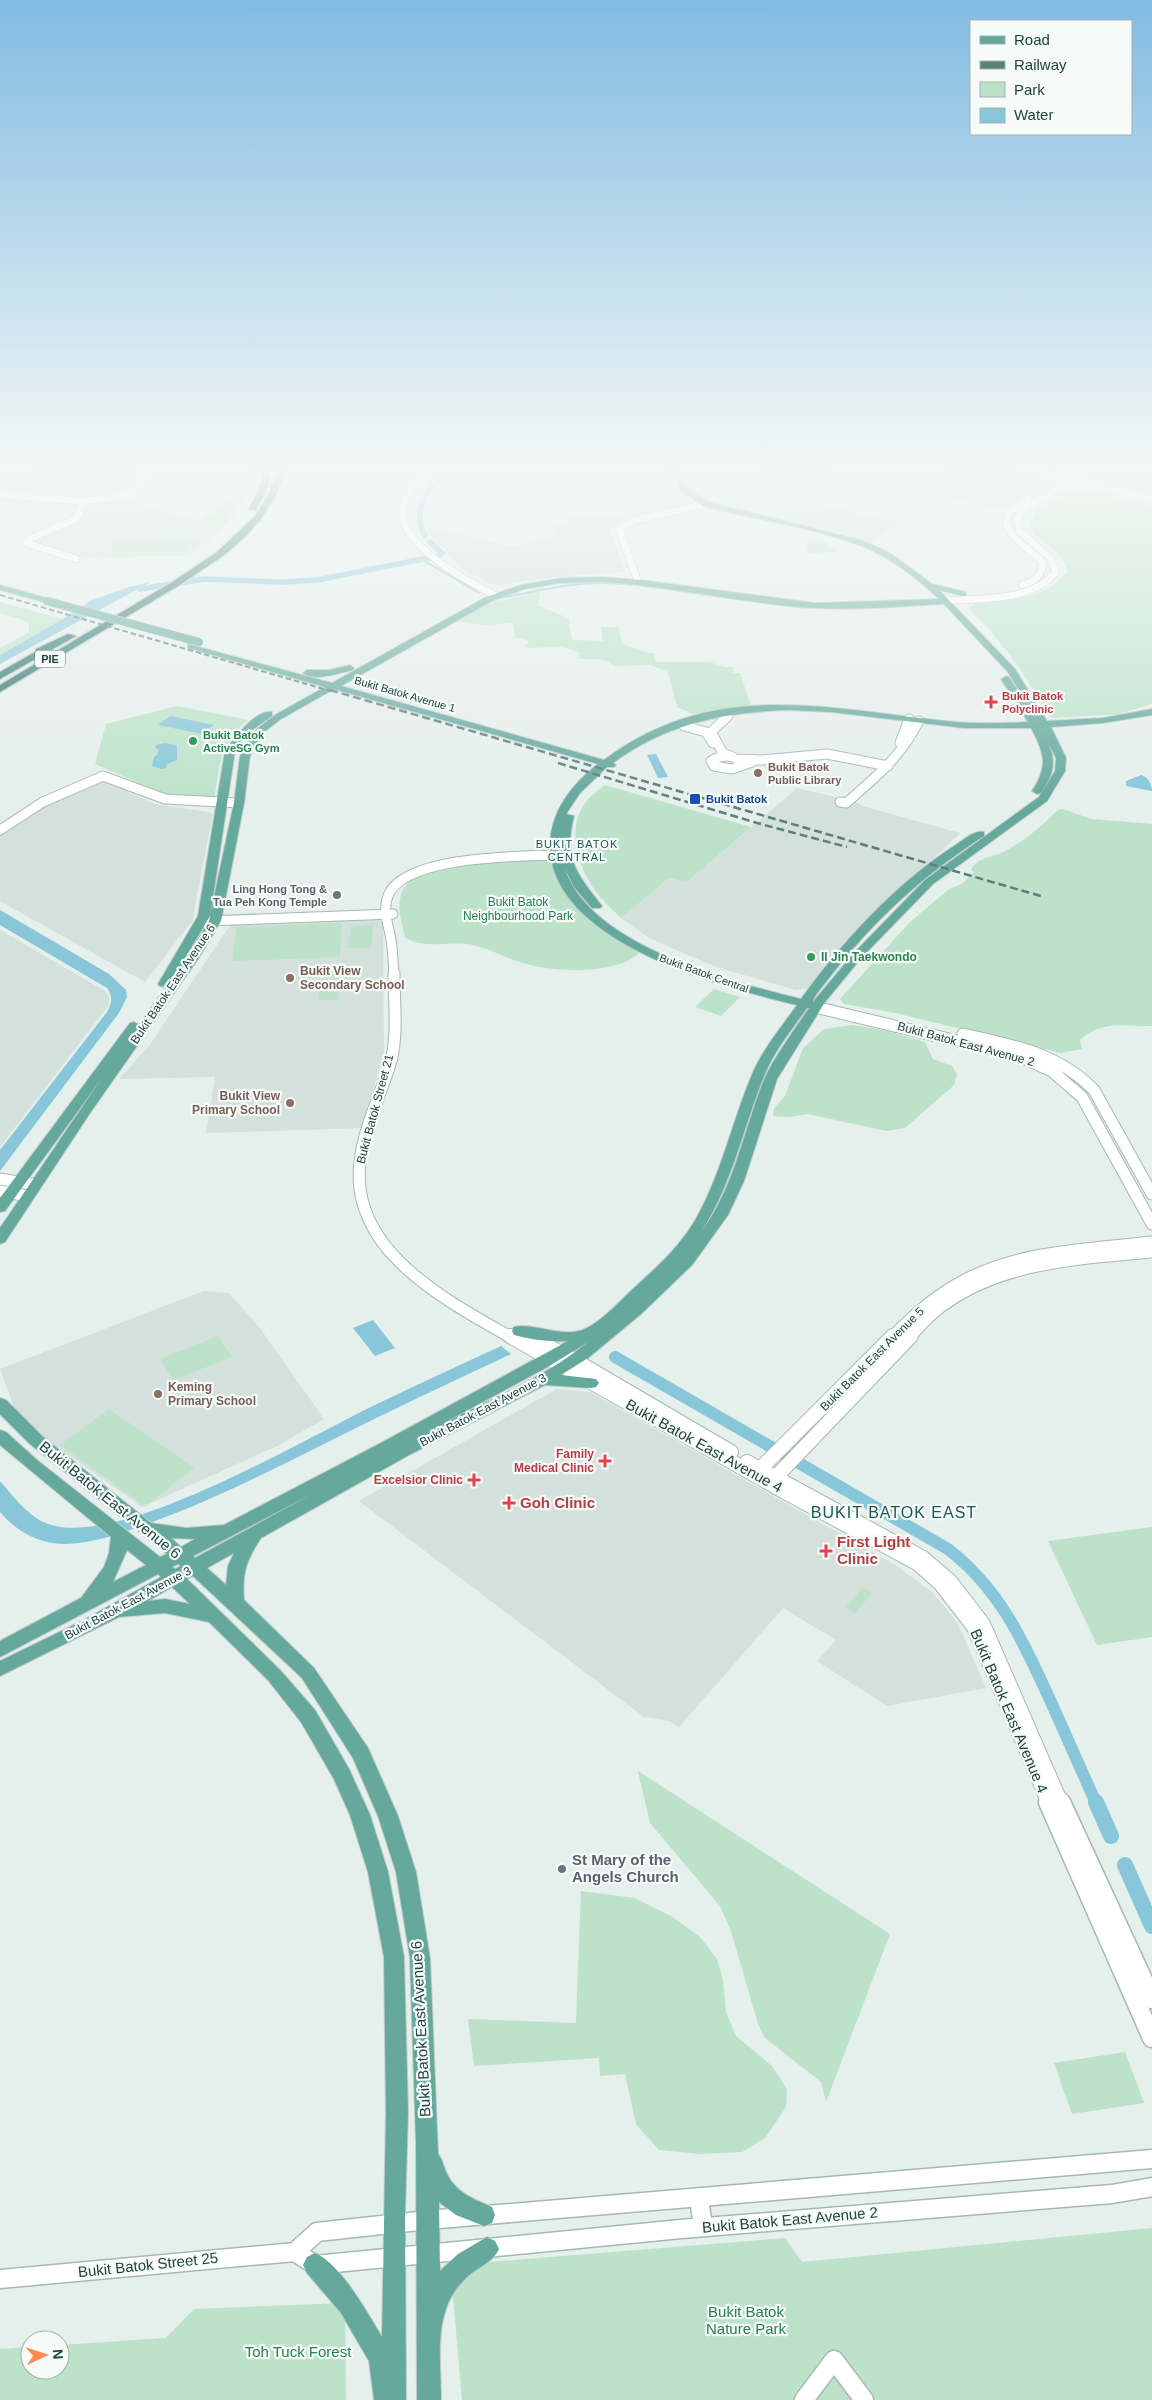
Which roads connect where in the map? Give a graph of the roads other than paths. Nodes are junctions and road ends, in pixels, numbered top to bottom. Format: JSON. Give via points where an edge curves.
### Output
{"nodes":[{"id":1,"x":165,"y":582,"type":"edge"},
{"id":2,"x":472,"y":582,"type":"edge"},
{"id":3,"x":477,"y":582,"type":"edge"},
{"id":4,"x":567,"y":582,"type":"edge"},
{"id":5,"x":651,"y":582,"type":"edge"},
{"id":6,"x":915,"y":582,"type":"edge"},
{"id":7,"x":926,"y":582,"type":"edge"},
{"id":8,"x":1029,"y":582,"type":"edge"},
{"id":9,"x":1048,"y":582,"type":"edge"},
{"id":10,"x":183,"y":583,"type":"joint"},
{"id":11,"x":0,"y":586,"type":"edge"},
{"id":12,"x":931,"y":586,"type":"junction"},
{"id":13,"x":0,"y":592,"type":"edge"},
{"id":14,"x":497,"y":594,"type":"junction"},
{"id":15,"x":913,"y":594,"type":"dead end"},
{"id":16,"x":967,"y":596,"type":"junction"},
{"id":17,"x":938,"y":599,"type":"junction"},
{"id":18,"x":901,"y":601,"type":"junction"},
{"id":19,"x":43,"y":602,"type":"junction"},
{"id":20,"x":950,"y":612,"type":"junction"},
{"id":21,"x":70,"y":636,"type":"junction"},
{"id":22,"x":350,"y":668,"type":"junction"},
{"id":23,"x":362,"y":670,"type":"junction"},
{"id":24,"x":0,"y":671,"type":"edge"},
{"id":25,"x":0,"y":676,"type":"edge"},
{"id":26,"x":306,"y":676,"type":"junction"},
{"id":27,"x":332,"y":683,"type":"junction"},
{"id":28,"x":0,"y":689,"type":"edge"},
{"id":29,"x":360,"y":691,"type":"junction"},
{"id":30,"x":305,"y":698,"type":"junction"},
{"id":31,"x":0,"y":700,"type":"edge"},
{"id":32,"x":1152,"y":712,"type":"edge"},
{"id":33,"x":728,"y":716,"type":"junction"},
{"id":34,"x":1152,"y":716,"type":"edge"},
{"id":35,"x":913,"y":722,"type":"junction"},
{"id":36,"x":684,"y":726,"type":"junction"},
{"id":37,"x":1040,"y":727,"type":"junction"},
{"id":38,"x":714,"y":759,"type":"junction"},
{"id":39,"x":737,"y":761,"type":"junction"},
{"id":40,"x":613,"y":762,"type":"junction"},
{"id":41,"x":884,"y":767,"type":"junction"},
{"id":42,"x":222,"y":803,"type":"junction"},
{"id":43,"x":239,"y":803,"type":"junction"},
{"id":44,"x":843,"y":803,"type":"dead end"},
{"id":45,"x":0,"y":830,"type":"edge"},
{"id":46,"x":560,"y":857,"type":"junction"},
{"id":47,"x":389,"y":912,"type":"junction"},
{"id":48,"x":210,"y":919,"type":"junction"},
{"id":49,"x":812,"y":1002,"type":"junction"},
{"id":50,"x":0,"y":1179,"type":"edge"},
{"id":51,"x":10,"y":1189,"type":"edge"},
{"id":52,"x":32,"y":1190,"type":"junction"},
{"id":53,"x":1152,"y":1194,"type":"edge"},
{"id":54,"x":0,"y":1208,"type":"edge"},
{"id":55,"x":1152,"y":1224,"type":"edge"},
{"id":56,"x":0,"y":1239,"type":"edge"},
{"id":57,"x":1152,"y":1242,"type":"edge"},
{"id":58,"x":1152,"y":1252,"type":"edge"},
{"id":59,"x":519,"y":1331,"type":"junction"},
{"id":60,"x":586,"y":1335,"type":"junction"},
{"id":61,"x":563,"y":1359,"type":"junction"},
{"id":62,"x":543,"y":1379,"type":"junction"},
{"id":63,"x":591,"y":1383,"type":"junction"},
{"id":64,"x":0,"y":1404,"type":"edge"},
{"id":65,"x":0,"y":1436,"type":"edge"},
{"id":66,"x":758,"y":1472,"type":"junction"},
{"id":67,"x":777,"y":1476,"type":"junction"},
{"id":68,"x":240,"y":1526,"type":"junction"},
{"id":69,"x":144,"y":1527,"type":"junction"},
{"id":70,"x":256,"y":1532,"type":"junction"},
{"id":71,"x":119,"y":1535,"type":"junction"},
{"id":72,"x":180,"y":1555,"type":"junction"},
{"id":73,"x":160,"y":1566,"type":"junction"},
{"id":74,"x":194,"y":1568,"type":"junction"},
{"id":75,"x":174,"y":1578,"type":"junction"},
{"id":76,"x":235,"y":1603,"type":"junction"},
{"id":77,"x":84,"y":1604,"type":"junction"},
{"id":78,"x":114,"y":1612,"type":"junction"},
{"id":79,"x":214,"y":1616,"type":"junction"},
{"id":80,"x":0,"y":1650,"type":"edge"},
{"id":81,"x":0,"y":1670,"type":"edge"},
{"id":82,"x":1152,"y":1999,"type":"edge"},
{"id":83,"x":1152,"y":2038,"type":"edge"},
{"id":84,"x":427,"y":2143,"type":"junction"},
{"id":85,"x":1152,"y":2159,"type":"edge"},
{"id":86,"x":1152,"y":2187,"type":"edge"},
{"id":87,"x":699,"y":2198,"type":"junction"},
{"id":88,"x":484,"y":2215,"type":"junction"},
{"id":89,"x":428,"y":2220,"type":"junction"},
{"id":90,"x":394,"y":2223,"type":"junction"},
{"id":91,"x":703,"y":2227,"type":"junction"},
{"id":92,"x":487,"y":2249,"type":"junction"},
{"id":93,"x":428,"y":2256,"type":"junction"},
{"id":94,"x":305,"y":2259,"type":"junction"},
{"id":95,"x":394,"y":2259,"type":"junction"},
{"id":96,"x":0,"y":2279,"type":"edge"},
{"id":97,"x":429,"y":2328,"type":"junction"},
{"id":98,"x":386,"y":2400,"type":"edge"},
{"id":99,"x":394,"y":2400,"type":"edge"},
{"id":100,"x":429,"y":2400,"type":"edge"},
{"id":101,"x":804,"y":2400,"type":"edge"},
{"id":102,"x":864,"y":2400,"type":"edge"}],
"edges":[{"from":1,"to":21,"type":"highway","number":"PIE"},
{"from":2,"to":14,"type":"street"},
{"from":3,"to":14,"type":"street"},
{"from":4,"to":14,"type":"main road"},
{"from":5,"to":18,"type":"main road","via":[[802,604],[844,606]]},
{"from":6,"to":17,"type":"main road"},
{"from":7,"to":12,"type":"main road"},
{"from":8,"to":16,"type":"street"},
{"from":9,"to":16,"type":"street","via":[[1025,591]]},
{"from":10,"to":28,"type":"highway","number":"PIE"},
{"from":10,"to":31,"type":"highway","via":[[138,618]]},
{"from":11,"to":19,"type":"main road"},
{"from":12,"to":16,"type":"main road"},
{"from":12,"to":17,"type":"main road"},
{"from":13,"to":19,"type":"main road"},
{"from":14,"to":22,"type":"main road"},
{"from":14,"to":23,"type":"main road"},
{"from":15,"to":18,"type":"main road"},
{"from":16,"to":17,"type":"street"},
{"from":16,"to":20,"type":"main road"},
{"from":17,"to":18,"type":"main road"},
{"from":17,"to":20,"type":"main road"},
{"from":18,"to":20,"type":"main road"},
{"from":19,"to":26,"type":"main road","name":"Bukit Batok Avenue 1"},
{"from":20,"to":37,"type":"main road","via":[[1008,666]]},
{"from":21,"to":24,"type":"highway"},
{"from":21,"to":25,"type":"highway","number":"PIE"},
{"from":22,"to":26,"type":"main road"},
{"from":22,"to":27,"type":"main road"},
{"from":23,"to":27,"type":"main road"},
{"from":23,"to":29,"type":"main road"},
{"from":26,"to":27,"type":"main road","name":"Bukit Batok Avenue 1"},
{"from":26,"to":30,"type":"main road"},
{"from":27,"to":29,"type":"main road","name":"Bukit Batok Avenue 1"},
{"from":27,"to":30,"type":"main road","name":"Bukit Batok East Avenue 6"},
{"from":29,"to":30,"type":"main road"},
{"from":29,"to":40,"type":"main road","name":"Bukit Batok Avenue 1"},
{"from":30,"to":42,"type":"main road","name":"Bukit Batok East Avenue 6","via":[[249,726],[240,736],[230,751]]},
{"from":30,"to":43,"type":"main road","name":"Bukit Batok East Avenue 6","via":[[261,730],[252,742],[245,756]]},
{"from":32,"to":37,"type":"main road","via":[[1113,720]]},
{"from":33,"to":35,"type":"main road","name":"Bukit Batok Central","via":[[811,713]]},
{"from":33,"to":36,"type":"main road","name":"Bukit Batok Central"},
{"from":33,"to":39,"type":"street","via":[[711,732],[723,753]]},
{"from":34,"to":37,"type":"main road","via":[[1111,725]]},
{"from":35,"to":37,"type":"main road","name":"Bukit Batok Central","via":[[970,730]]},
{"from":35,"to":40,"type":"main road","name":"Bukit Batok Central","via":[[790,707],[730,711],[665,728],[639,741]]},
{"from":35,"to":41,"type":"street","via":[[902,752]]},
{"from":36,"to":38,"type":"street","via":[[706,732],[718,752]]},
{"from":36,"to":40,"type":"main road","name":"Bukit Batok Central"},
{"from":37,"to":49,"type":"main road","via":[[1060,758],[1060,771],[1043,799],[929,882]]},
{"from":38,"to":39,"type":"street","via":[[721,756]]},
{"from":38,"to":39,"type":"street","via":[[712,764],[718,768],[732,769]]},
{"from":39,"to":41,"type":"street","via":[[822,754]]},
{"from":40,"to":46,"type":"main road","name":"Bukit Batok Central","via":[[587,788],[569,816]]},
{"from":41,"to":44,"type":"street"},
{"from":42,"to":43,"type":"street"},
{"from":42,"to":45,"type":"street","via":[[165,799],[103,776],[43,802]]},
{"from":42,"to":48,"type":"main road","name":"Bukit Batok East Avenue 6"},
{"from":43,"to":48,"type":"main road","name":"Bukit Batok East Avenue 6"},
{"from":46,"to":47,"type":"street","via":[[436,868],[397,890]]},
{"from":46,"to":49,"type":"main road","name":"Bukit Batok Central","via":[[561,875],[583,907],[639,948],[713,977]]},
{"from":47,"to":48,"type":"street"},
{"from":47,"to":59,"type":"street","name":"Bukit Batok Street 21","via":[[398,944],[398,1057],[370,1145],[366,1166],[368,1198],[389,1240],[422,1275],[453,1297]]},
{"from":47,"to":61,"type":"street","name":"Bukit Batok Street 21","via":[[392,944],[391,1056],[359,1166],[361,1199],[382,1242],[416,1278],[447,1301]]},
{"from":48,"to":51,"type":"main road","name":"Bukit Batok East Avenue 6"},
{"from":48,"to":52,"type":"main road","name":"Bukit Batok East Avenue 6","via":[[192,959]]},
{"from":49,"to":53,"type":"street","name":"Bukit Batok East Avenue 2","via":[[1011,1045],[1057,1060],[1082,1076],[1094,1090]]},
{"from":49,"to":55,"type":"street","name":"Bukit Batok East Avenue 2","via":[[1045,1065],[1070,1082],[1088,1106]]},
{"from":49,"to":60,"type":"main road","name":"Bukit Batok East Avenue 3","via":[[762,1067],[720,1185],[699,1225],[684,1247],[635,1296]]},
{"from":49,"to":61,"type":"main road","name":"Bukit Batok East Avenue 3","via":[[771,1079],[737,1181],[716,1222],[687,1262],[666,1284],[636,1310]]},
{"from":50,"to":51,"type":"street"},
{"from":51,"to":52,"type":"street"},
{"from":51,"to":54,"type":"main road","name":"Bukit Batok East Avenue 6"},
{"from":52,"to":56,"type":"main road","name":"Bukit Batok East Avenue 6"},
{"from":57,"to":66,"type":"street","name":"Bukit Batok East Avenue 5","via":[[1036,1256],[1001,1265],[956,1284],[919,1310]]},
{"from":58,"to":67,"type":"street","name":"Bukit Batok East Avenue 5","via":[[1026,1267],[1009,1271],[964,1292],[933,1314]]},
{"from":59,"to":60,"type":"main road","via":[[550,1337]]},
{"from":59,"to":61,"type":"street","name":"Bukit Batok Street 21"},
{"from":60,"to":61,"type":"main road","name":"Bukit Batok East Avenue 3"},
{"from":61,"to":62,"type":"main road","name":"Bukit Batok East Avenue 3"},
{"from":61,"to":63,"type":"street","name":"Bukit Batok East Avenue 4"},
{"from":61,"to":66,"type":"street","name":"Bukit Batok East Avenue 4"},
{"from":61,"to":68,"type":"main road","name":"Bukit Batok East Avenue 3"},
{"from":62,"to":63,"type":"main road"},
{"from":62,"to":70,"type":"main road","name":"Bukit Batok East Avenue 3"},
{"from":63,"to":66,"type":"street","name":"Bukit Batok East Avenue 4"},
{"from":64,"to":69,"type":"main road","name":"Bukit Batok East Avenue 6","via":[[36,1440]]},
{"from":65,"to":71,"type":"main road","name":"Bukit Batok East Avenue 6"},
{"from":66,"to":67,"type":"street","name":"Bukit Batok East Avenue 4"},
{"from":67,"to":82,"type":"street","name":"Bukit Batok East Avenue 4","via":[[923,1558],[950,1581],[983,1624],[1083,1852]]},
{"from":67,"to":83,"type":"street","name":"Bukit Batok East Avenue 4","via":[[917,1563],[940,1583],[974,1627]]},
{"from":68,"to":69,"type":"main road","via":[[186,1534]]},
{"from":68,"to":72,"type":"main road","name":"Bukit Batok East Avenue 3"},
{"from":69,"to":72,"type":"main road","name":"Bukit Batok East Avenue 6"},
{"from":70,"to":74,"type":"main road","name":"Bukit Batok East Avenue 3"},
{"from":70,"to":76,"type":"main road","via":[[234,1569]]},
{"from":71,"to":73,"type":"main road","name":"Bukit Batok East Avenue 6"},
{"from":71,"to":77,"type":"main road","via":[[118,1555],[110,1574]]},
{"from":72,"to":73,"type":"main road","name":"Bukit Batok East Avenue 3"},
{"from":72,"to":74,"type":"main road","name":"Bukit Batok East Avenue 6"},
{"from":73,"to":75,"type":"main road","name":"Bukit Batok East Avenue 6"},
{"from":73,"to":77,"type":"main road","name":"Bukit Batok East Avenue 3"},
{"from":74,"to":75,"type":"main road","name":"Bukit Batok East Avenue 3"},
{"from":74,"to":76,"type":"main road","name":"Bukit Batok East Avenue 6"},
{"from":75,"to":78,"type":"main road","name":"Bukit Batok East Avenue 3"},
{"from":75,"to":79,"type":"main road","name":"Bukit Batok East Avenue 6"},
{"from":76,"to":84,"type":"main road","name":"Bukit Batok East Avenue 6","via":[[308,1674],[361,1754],[400,1848],[420,1958]]},
{"from":77,"to":80,"type":"main road","name":"Bukit Batok East Avenue 3"},
{"from":78,"to":79,"type":"main road","via":[[165,1606]]},
{"from":78,"to":81,"type":"main road","name":"Bukit Batok East Avenue 3"},
{"from":79,"to":90,"type":"main road","name":"Bukit Batok East Avenue 6","via":[[274,1674],[308,1716],[342,1775],[360,1815],[378,1872],[394,1957],[397,2112]]},
{"from":84,"to":88,"type":"main road","via":[[436,2178],[444,2193],[459,2206]]},
{"from":84,"to":89,"type":"main road","name":"Bukit Batok East Avenue 6"},
{"from":85,"to":87,"type":"street"},
{"from":86,"to":91,"type":"street","name":"Bukit Batok East Avenue 2","via":[[1112,2194]]},
{"from":87,"to":88,"type":"street"},
{"from":87,"to":91,"type":"street"},
{"from":88,"to":89,"type":"street"},
{"from":89,"to":90,"type":"street"},
{"from":89,"to":93,"type":"main road","name":"Bukit Batok East Avenue 6"},
{"from":90,"to":94,"type":"street","via":[[316,2232]]},
{"from":90,"to":95,"type":"main road","name":"Bukit Batok East Avenue 6"},
{"from":91,"to":92,"type":"street","name":"Bukit Batok East Avenue 2"},
{"from":92,"to":93,"type":"street","name":"Bukit Batok East Avenue 2"},
{"from":92,"to":97,"type":"main road","via":[[454,2270],[441,2292]]},
{"from":93,"to":95,"type":"street","name":"Bukit Batok Street 25"},
{"from":93,"to":97,"type":"main road","name":"Bukit Batok East Avenue 6"},
{"from":94,"to":95,"type":"street","name":"Bukit Batok Street 25"},
{"from":94,"to":96,"type":"street","name":"Bukit Batok Street 25"},
{"from":94,"to":98,"type":"main road","via":[[349,2306],[381,2358]]},
{"from":95,"to":99,"type":"main road","name":"Bukit Batok East Avenue 6"},
{"from":97,"to":100,"type":"main road","name":"Bukit Batok East Avenue 6"},
{"from":101,"to":102,"type":"street","via":[[834,2360]]}]}
